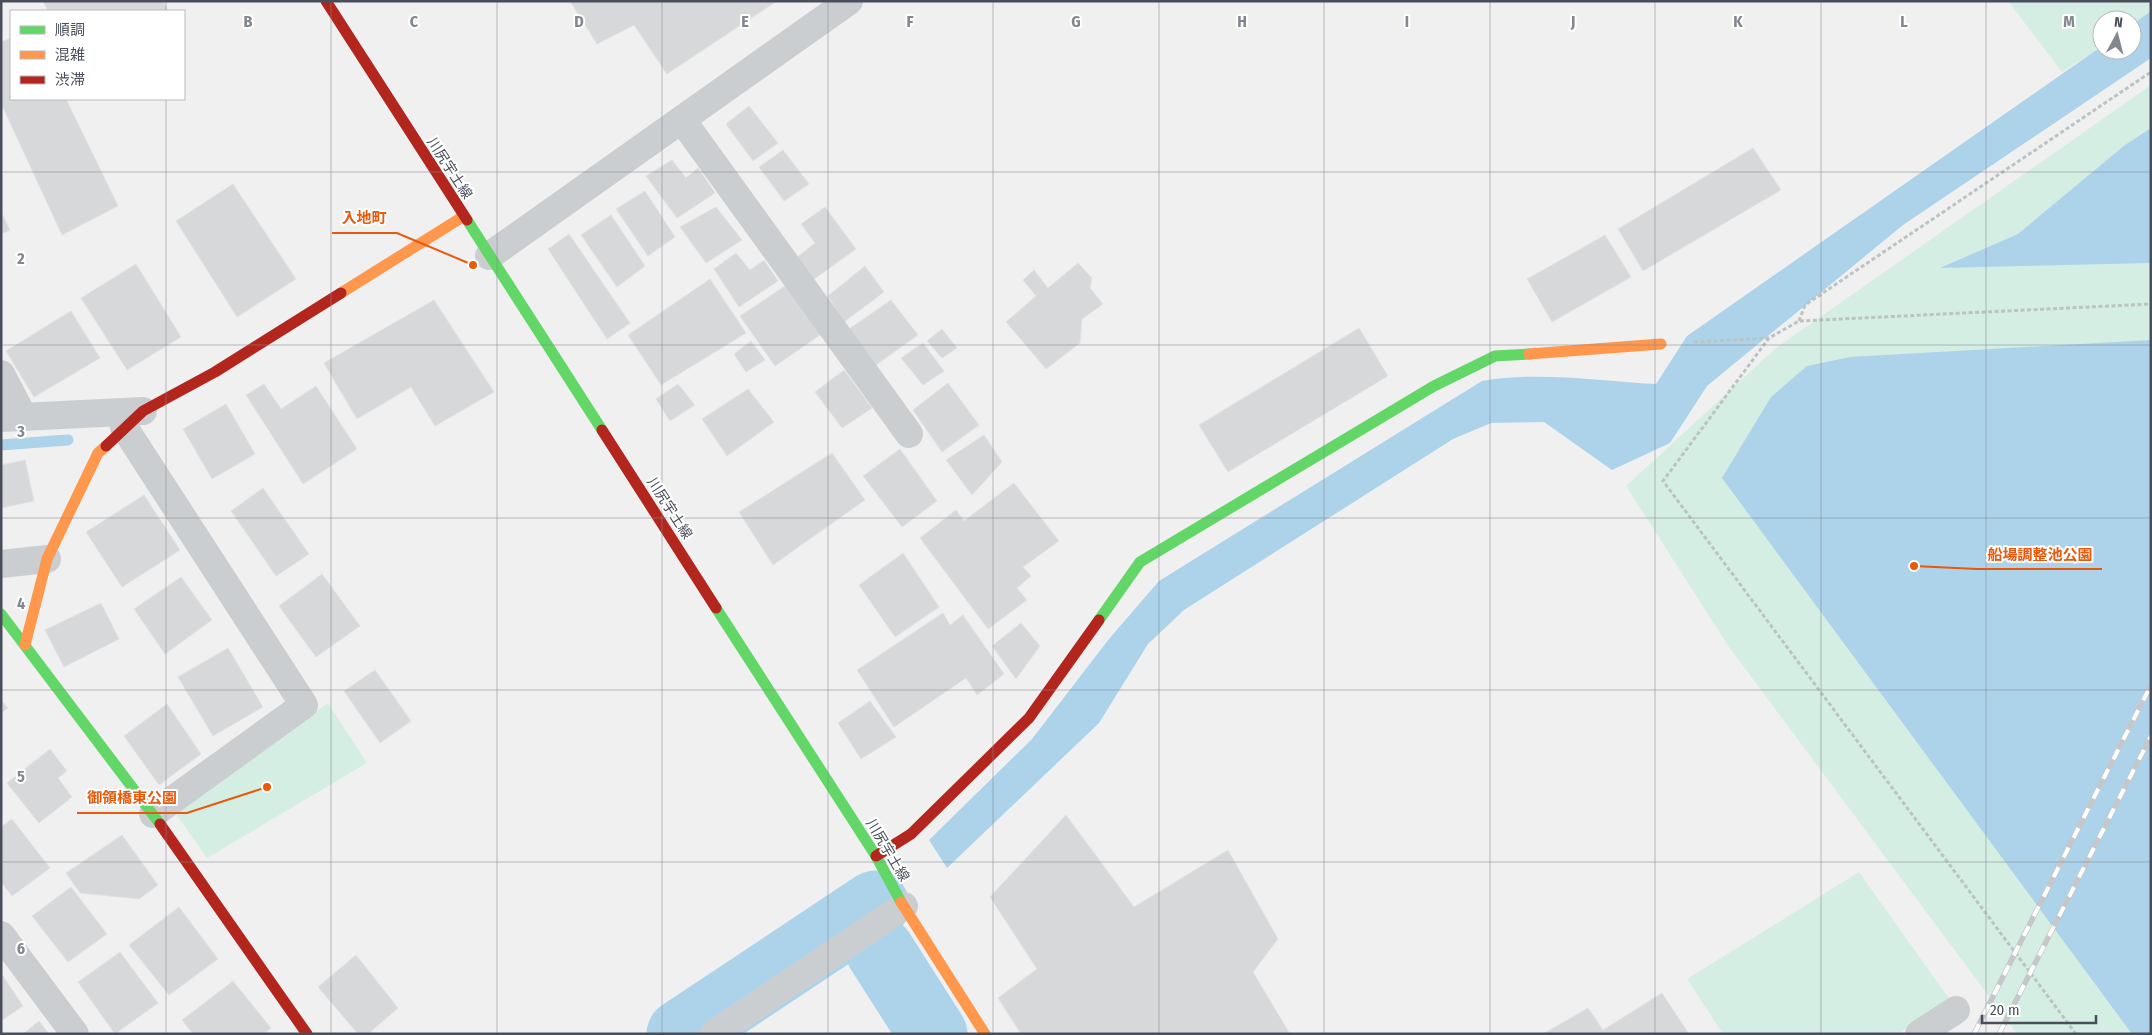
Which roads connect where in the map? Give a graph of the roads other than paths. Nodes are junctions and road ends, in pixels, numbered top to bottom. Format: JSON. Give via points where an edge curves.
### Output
{"nodes":[{"id":1,"x":326,"y":1,"type":"edge"},
{"id":2,"x":849,"y":1,"type":"edge"},
{"id":3,"x":682,"y":120,"type":"junction"},
{"id":4,"x":464,"y":216,"type":"junction"},
{"id":5,"x":489,"y":256,"type":"junction"},
{"id":6,"x":1661,"y":344,"type":"road end"},
{"id":7,"x":1,"y":374,"type":"edge"},
{"id":8,"x":12,"y":417,"type":"edge"},
{"id":9,"x":134,"y":419,"type":"junction"},
{"id":10,"x":909,"y":434,"type":"dead end"},
{"id":11,"x":47,"y":559,"type":"junction"},
{"id":12,"x":1,"y":564,"type":"edge"},
{"id":13,"x":1,"y":614,"type":"edge"},
{"id":14,"x":25,"y":645,"type":"junction"},
{"id":15,"x":152,"y":814,"type":"junction"},
{"id":16,"x":876,"y":856,"type":"junction"},
{"id":17,"x":904,"y":906,"type":"junction"},
{"id":18,"x":1,"y":935,"type":"edge"},
{"id":19,"x":1956,"y":1010,"type":"dead end"},
{"id":20,"x":75,"y":1034,"type":"edge"},
{"id":21,"x":306,"y":1034,"type":"edge"},
{"id":22,"x":714,"y":1034,"type":"edge"},
{"id":23,"x":984,"y":1034,"type":"edge"},
{"id":24,"x":1919,"y":1034,"type":"edge"}],
"edges":[{"from":1,"to":4,"type":"street","name":"川尻宇土線"},
{"from":2,"to":3,"type":"street"},
{"from":3,"to":5,"type":"street"},
{"from":3,"to":10,"type":"street"},
{"from":4,"to":5,"type":"street","name":"川尻宇土線"},
{"from":4,"to":9,"type":"street"},
{"from":5,"to":16,"type":"street","name":"川尻宇土線"},
{"from":6,"to":16,"type":"street","via":[[1495,356],[1434,386],[1140,562],[1028,718],[911,834]]},
{"from":7,"to":8,"type":"street"},
{"from":8,"to":9,"type":"street"},
{"from":9,"to":11,"type":"street","via":[[98,453]]},
{"from":9,"to":15,"type":"street","via":[[304,705]]},
{"from":11,"to":12,"type":"street"},
{"from":11,"to":14,"type":"street"},
{"from":13,"to":14,"type":"street"},
{"from":14,"to":15,"type":"street"},
{"from":15,"to":21,"type":"street"},
{"from":16,"to":17,"type":"street","name":"川尻宇土線"},
{"from":17,"to":22,"type":"street"},
{"from":17,"to":23,"type":"street","name":"川尻宇土線"},
{"from":18,"to":20,"type":"street"},
{"from":19,"to":24,"type":"street"}]}
